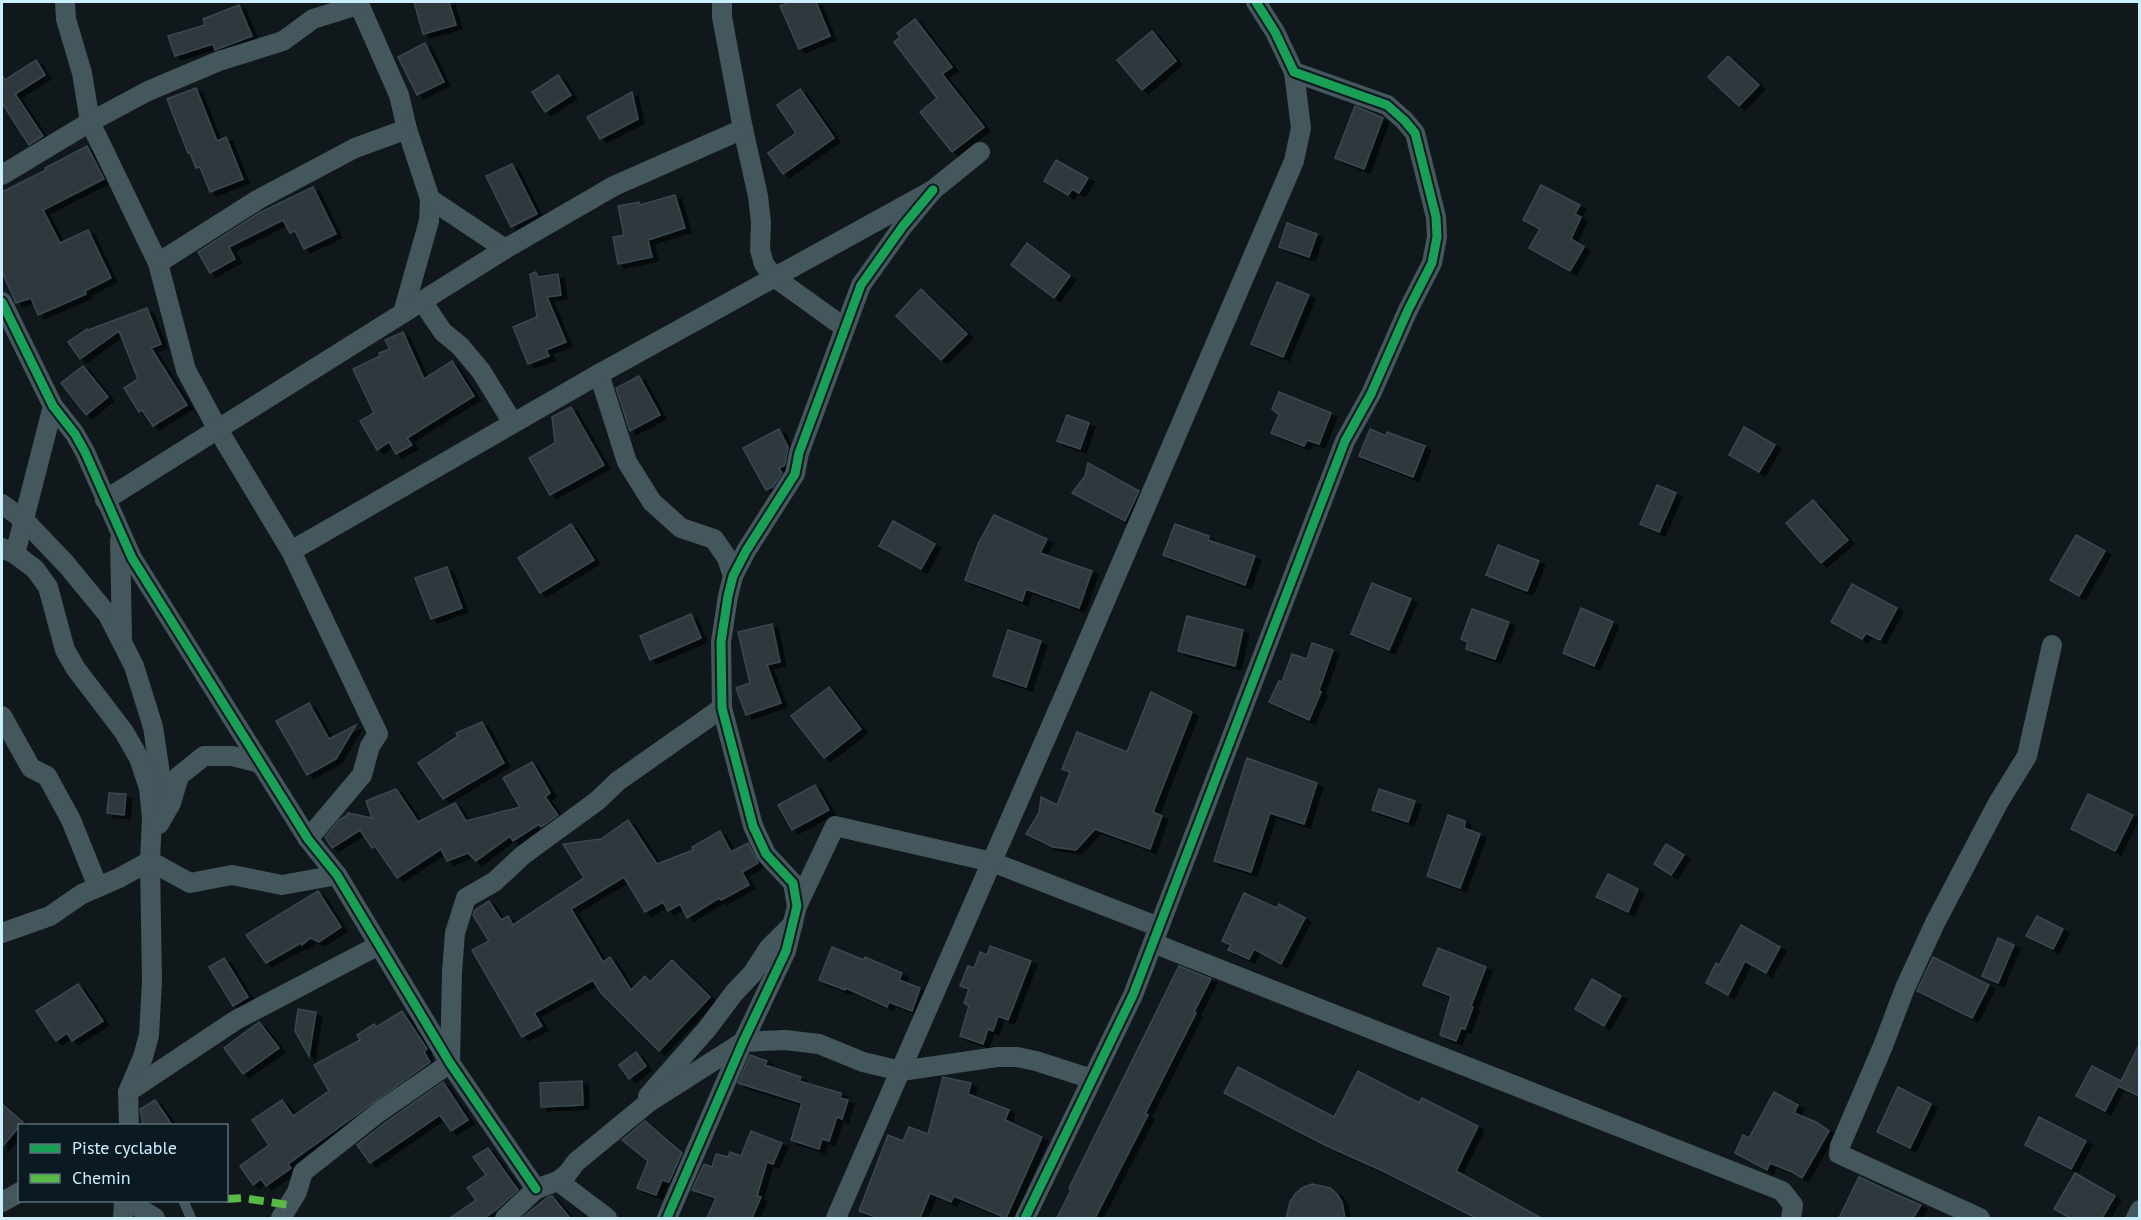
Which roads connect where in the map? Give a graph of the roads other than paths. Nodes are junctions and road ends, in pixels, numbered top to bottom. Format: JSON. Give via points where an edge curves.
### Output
{"nodes":[{"id":1,"x":65,"y":2,"type":"edge"},
{"id":2,"x":722,"y":2,"type":"edge"},
{"id":3,"x":1256,"y":2,"type":"edge"},
{"id":4,"x":358,"y":3,"type":"edge"},
{"id":5,"x":1294,"y":72,"type":"junction"},
{"id":6,"x":90,"y":122,"type":"junction"},
{"id":7,"x":407,"y":129,"type":"junction"},
{"id":8,"x":743,"y":129,"type":"junction"},
{"id":9,"x":980,"y":152,"type":"dead end"},
{"id":10,"x":2,"y":175,"type":"edge"},
{"id":11,"x":933,"y":190,"type":"junction"},
{"id":12,"x":430,"y":199,"type":"junction"},
{"id":13,"x":505,"y":249,"type":"junction"},
{"id":14,"x":158,"y":263,"type":"junction"},
{"id":15,"x":774,"y":277,"type":"junction"},
{"id":16,"x":422,"y":301,"type":"junction"},
{"id":17,"x":2,"y":302,"type":"edge"},
{"id":18,"x":403,"y":313,"type":"junction"},
{"id":19,"x":845,"y":328,"type":"junction"},
{"id":20,"x":599,"y":374,"type":"junction"},
{"id":21,"x":53,"y":406,"type":"junction"},
{"id":22,"x":513,"y":423,"type":"junction"},
{"id":23,"x":217,"y":428,"type":"junction"},
{"id":24,"x":105,"y":500,"type":"junction"},
{"id":25,"x":2,"y":504,"type":"edge"},
{"id":26,"x":24,"y":520,"type":"junction"},
{"id":27,"x":119,"y":531,"type":"junction"},
{"id":28,"x":8,"y":551,"type":"edge"},
{"id":29,"x":291,"y":551,"type":"junction"},
{"id":30,"x":733,"y":576,"type":"junction"},
{"id":31,"x":122,"y":642,"type":"junction"},
{"id":32,"x":2052,"y":645,"type":"dead end"},
{"id":33,"x":722,"y":708,"type":"junction"},
{"id":34,"x":2,"y":716,"type":"edge"},
{"id":35,"x":260,"y":763,"type":"junction"},
{"id":36,"x":152,"y":837,"type":"junction"},
{"id":37,"x":309,"y":839,"type":"junction"},
{"id":38,"x":150,"y":861,"type":"junction"},
{"id":39,"x":992,"y":862,"type":"junction"},
{"id":40,"x":337,"y":875,"type":"junction"},
{"id":41,"x":98,"y":887,"type":"junction"},
{"id":42,"x":795,"y":915,"type":"junction"},
{"id":43,"x":2,"y":933,"type":"edge"},
{"id":44,"x":1156,"y":935,"type":"junction"},
{"id":45,"x":379,"y":945,"type":"junction"},
{"id":46,"x":743,"y":1042,"type":"junction"},
{"id":47,"x":450,"y":1063,"type":"junction"},
{"id":48,"x":901,"y":1071,"type":"junction"},
{"id":49,"x":1092,"y":1080,"type":"junction"},
{"id":50,"x":128,"y":1092,"type":"junction"},
{"id":51,"x":630,"y":1118,"type":"junction"},
{"id":52,"x":129,"y":1124,"type":"edge"},
{"id":53,"x":558,"y":1181,"type":"junction"},
{"id":54,"x":536,"y":1188,"type":"junction"},
{"id":55,"x":18,"y":1193,"type":"edge"},
{"id":56,"x":2,"y":1202,"type":"edge"},
{"id":57,"x":124,"y":1202,"type":"edge"},
{"id":58,"x":138,"y":1202,"type":"edge"},
{"id":59,"x":184,"y":1202,"type":"edge"},
{"id":60,"x":2139,"y":1210,"type":"edge"},
{"id":61,"x":123,"y":1218,"type":"edge"},
{"id":62,"x":154,"y":1218,"type":"edge"},
{"id":63,"x":191,"y":1218,"type":"edge"},
{"id":64,"x":281,"y":1218,"type":"edge"},
{"id":65,"x":505,"y":1218,"type":"edge"},
{"id":66,"x":608,"y":1218,"type":"edge"},
{"id":67,"x":667,"y":1218,"type":"edge"},
{"id":68,"x":836,"y":1218,"type":"edge"},
{"id":69,"x":1025,"y":1218,"type":"edge"},
{"id":70,"x":1791,"y":1218,"type":"edge"},
{"id":71,"x":1980,"y":1218,"type":"edge"},
{"id":72,"x":2136,"y":1218,"type":"edge"}],
"edges":[{"from":1,"to":6,"type":"street"},
{"from":2,"to":8,"type":"street"},
{"from":3,"to":5,"type":"street"},
{"from":4,"to":6,"type":"street","via":[[313,19],[283,41],[219,61]]},
{"from":4,"to":7,"type":"street","via":[[399,95]]},
{"from":5,"to":39,"type":"street","via":[[1300,128],[1294,161]]},
{"from":5,"to":44,"type":"street","via":[[1387,105],[1415,133],[1436,217],[1437,237],[1432,263],[1345,441]]},
{"from":6,"to":10,"type":"street"},
{"from":6,"to":14,"type":"street"},
{"from":7,"to":12,"type":"street"},
{"from":7,"to":14,"type":"street","via":[[336,158],[260,199]]},
{"from":8,"to":13,"type":"street","via":[[614,186]]},
{"from":8,"to":15,"type":"street","via":[[758,196],[760,250]]},
{"from":9,"to":11,"type":"street"},
{"from":11,"to":15,"type":"street"},
{"from":11,"to":19,"type":"street","via":[[861,285]]},
{"from":12,"to":13,"type":"street"},
{"from":12,"to":18,"type":"street","via":[[429,221]]},
{"from":13,"to":16,"type":"street"},
{"from":14,"to":23,"type":"street","via":[[186,370]]},
{"from":15,"to":19,"type":"street"},
{"from":15,"to":20,"type":"street"},
{"from":16,"to":18,"type":"street"},
{"from":16,"to":22,"type":"street","via":[[442,332],[481,371]]},
{"from":17,"to":21,"type":"street"},
{"from":18,"to":23,"type":"street"},
{"from":19,"to":30,"type":"street","via":[[799,453],[795,474]]},
{"from":20,"to":22,"type":"street"},
{"from":20,"to":30,"type":"street","via":[[627,462],[652,502],[681,528],[714,539]]},
{"from":21,"to":24,"type":"street","via":[[86,452]]},
{"from":21,"to":26,"type":"street"},
{"from":22,"to":29,"type":"street"},
{"from":23,"to":24,"type":"street"},
{"from":23,"to":29,"type":"street"},
{"from":24,"to":27,"type":"street"},
{"from":25,"to":26,"type":"street"},
{"from":26,"to":28,"type":"street"},
{"from":26,"to":31,"type":"street","via":[[108,615]]},
{"from":27,"to":31,"type":"street"},
{"from":27,"to":35,"type":"street"},
{"from":28,"to":36,"type":"street","via":[[35,569],[48,587],[65,650],[139,758],[149,788]]},
{"from":29,"to":37,"type":"street","via":[[378,734],[370,746],[362,775]]},
{"from":30,"to":33,"type":"street","via":[[721,642]]},
{"from":31,"to":36,"type":"street","via":[[134,666],[153,727],[161,780]]},
{"from":32,"to":71,"type":"street","via":[[2027,756],[1935,923],[1840,1146],[1839,1154]]},
{"from":33,"to":42,"type":"street","via":[[753,826],[766,854],[793,883]]},
{"from":33,"to":47,"type":"street","via":[[618,781],[494,882],[466,898],[455,933]]},
{"from":34,"to":41,"type":"street","via":[[31,768],[47,776]]},
{"from":35,"to":36,"type":"street","via":[[232,756],[204,756],[179,776],[171,803]]},
{"from":35,"to":37,"type":"street"},
{"from":36,"to":38,"type":"street"},
{"from":37,"to":40,"type":"street"},
{"from":38,"to":40,"type":"street","via":[[190,884],[232,875],[282,885]]},
{"from":38,"to":41,"type":"street"},
{"from":38,"to":50,"type":"street","via":[[149,1035]]},
{"from":39,"to":42,"type":"street","via":[[835,826]]},
{"from":39,"to":44,"type":"street"},
{"from":39,"to":48,"type":"street"},
{"from":40,"to":45,"type":"street"},
{"from":41,"to":43,"type":"street","via":[[50,916]]},
{"from":42,"to":46,"type":"street","via":[[786,951]]},
{"from":42,"to":51,"type":"street","via":[[752,974]]},
{"from":44,"to":49,"type":"street","via":[[1133,995]]},
{"from":44,"to":70,"type":"street","via":[[1782,1191],[1793,1205]]},
{"from":45,"to":47,"type":"street"},
{"from":45,"to":50,"type":"street","via":[[236,1020]]},
{"from":46,"to":48,"type":"street","via":[[785,1040],[819,1044],[863,1062]]},
{"from":46,"to":51,"type":"street"},
{"from":46,"to":67,"type":"street"},
{"from":47,"to":54,"type":"street"},
{"from":47,"to":64,"type":"street","via":[[303,1172],[297,1192]]},
{"from":48,"to":49,"type":"street","via":[[1017,1057]]},
{"from":48,"to":68,"type":"street"},
{"from":49,"to":69,"type":"street"},
{"from":50,"to":52,"type":"street"},
{"from":51,"to":53,"type":"street"},
{"from":53,"to":54,"type":"street"},
{"from":53,"to":66,"type":"street"},
{"from":54,"to":65,"type":"street"},
{"from":55,"to":56,"type":"street"},
{"from":57,"to":61,"type":"street"},
{"from":58,"to":62,"type":"street"},
{"from":59,"to":63,"type":"lane"},
{"from":60,"to":72,"type":"street"}]}
